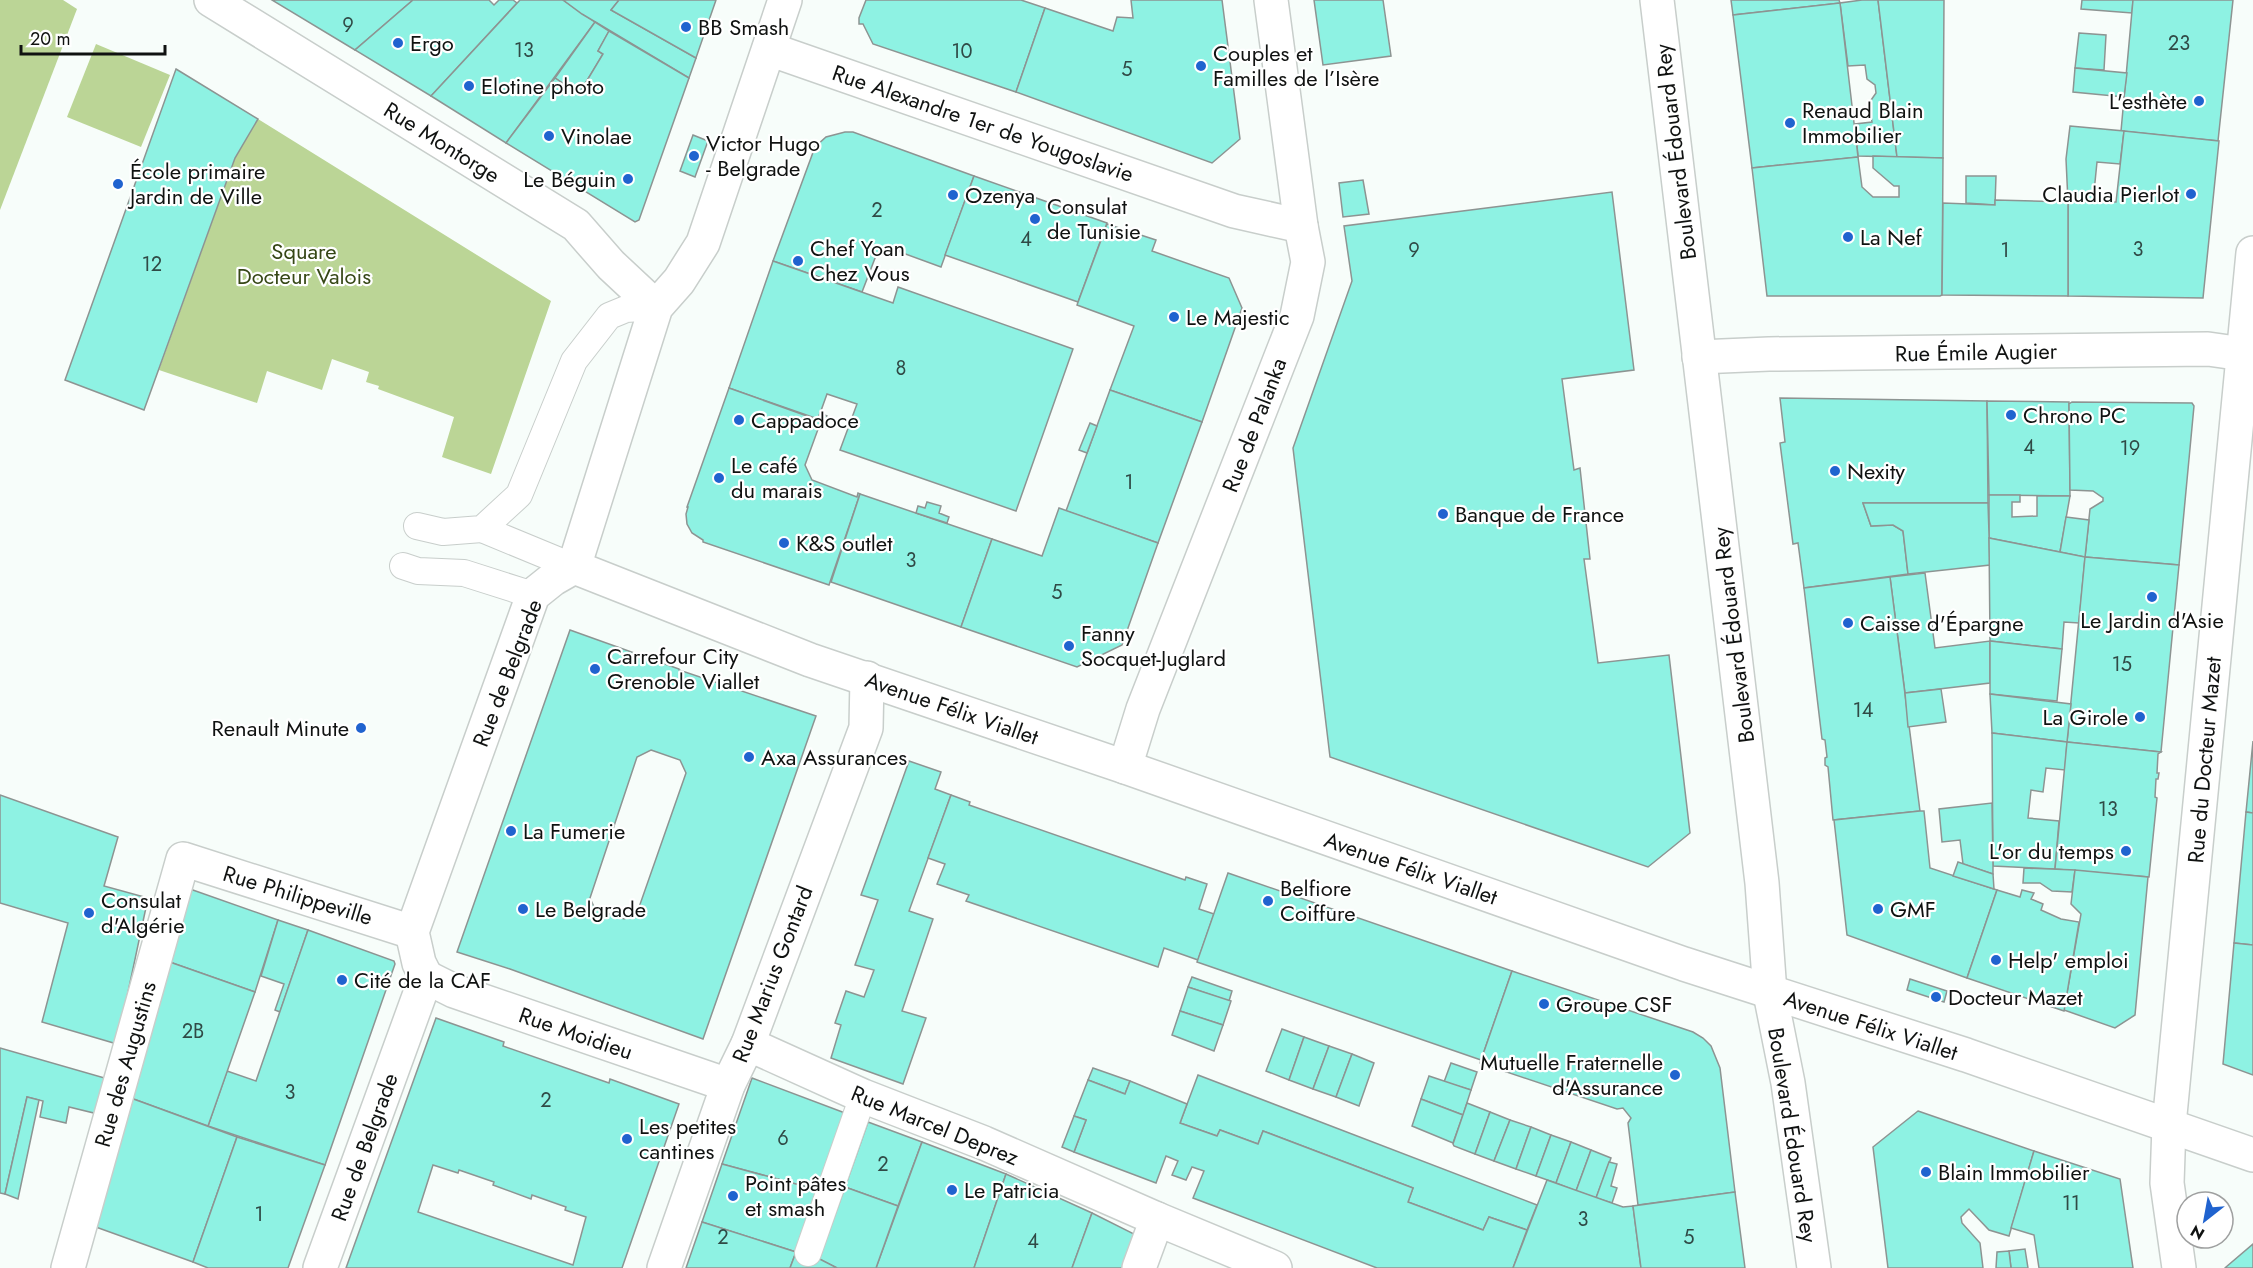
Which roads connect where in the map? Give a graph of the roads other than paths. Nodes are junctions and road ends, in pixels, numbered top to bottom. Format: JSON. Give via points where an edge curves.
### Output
{"nodes":[{"id":1,"x":211,"y":0,"type":"edge"},
{"id":2,"x":785,"y":0,"type":"edge"},
{"id":3,"x":1271,"y":0,"type":"edge"},
{"id":4,"x":1657,"y":0,"type":"edge"},
{"id":5,"x":769,"y":49,"type":"junction"},
{"id":6,"x":1300,"y":226,"type":"junction"},
{"id":7,"x":2253,"y":253,"type":"edge"},
{"id":8,"x":656,"y":307,"type":"junction"},
{"id":9,"x":2248,"y":353,"type":"edge"},
{"id":10,"x":1699,"y":357,"type":"junction"},
{"id":11,"x":417,"y":526,"type":"dead end"},
{"id":12,"x":482,"y":529,"type":"junction"},
{"id":13,"x":403,"y":566,"type":"dead end"},
{"id":14,"x":574,"y":567,"type":"junction"},
{"id":15,"x":533,"y":595,"type":"junction"},
{"id":16,"x":867,"y":678,"type":"junction"},
{"id":17,"x":1125,"y":767,"type":"junction"},
{"id":18,"x":183,"y":859,"type":"joint"},
{"id":19,"x":412,"y":932,"type":"junction"},
{"id":20,"x":426,"y":977,"type":"junction"},
{"id":21,"x":1770,"y":993,"type":"junction"},
{"id":22,"x":748,"y":1044,"type":"junction"},
{"id":23,"x":728,"y":1085,"type":"junction"},
{"id":24,"x":863,"y":1096,"type":"junction"},
{"id":25,"x":2169,"y":1125,"type":"junction"},
{"id":26,"x":2253,"y":1155,"type":"edge"},
{"id":27,"x":1156,"y":1219,"type":"junction"},
{"id":28,"x":808,"y":1253,"type":"dead end"},
{"id":29,"x":68,"y":1268,"type":"edge"},
{"id":30,"x":320,"y":1268,"type":"edge"},
{"id":31,"x":664,"y":1268,"type":"edge"},
{"id":32,"x":1138,"y":1268,"type":"edge"},
{"id":33,"x":1275,"y":1268,"type":"edge"},
{"id":34,"x":1814,"y":1268,"type":"edge"},
{"id":35,"x":2179,"y":1268,"type":"edge"}],
"edges":[{"from":1,"to":8,"type":"street","name":"Rue Montorge","via":[[576,225]]},
{"from":2,"to":5,"type":"street"},
{"from":3,"to":6,"type":"street","name":"Rue de Palanka"},
{"from":4,"to":10,"type":"street","name":"Boulevard Édouard Rey"},
{"from":5,"to":6,"type":"street","name":"Rue Alexandre 1er de Yougoslavie","via":[[1234,211]]},
{"from":5,"to":8,"type":"street","via":[[703,243],[679,281]]},
{"from":6,"to":17,"type":"street","name":"Rue de Palanka","via":[[1308,262],[1297,316],[1143,709]]},
{"from":7,"to":9,"type":"street","name":"Rue du Docteur Mazet"},
{"from":8,"to":12,"type":"lane","via":[[627,309],[609,316],[574,361],[519,495]]},
{"from":8,"to":14,"type":"street"},
{"from":9,"to":10,"type":"street","name":"Rue Émile Augier","via":[[2196,349]]},
{"from":9,"to":25,"type":"street","name":"Rue du Docteur Mazet"},
{"from":10,"to":21,"type":"street","name":"Boulevard Édouard Rey","via":[[1763,893]]},
{"from":11,"to":12,"type":"lane","via":[[443,532]]},
{"from":12,"to":14,"type":"lane"},
{"from":13,"to":15,"type":"lane","via":[[418,571],[464,573]]},
{"from":14,"to":15,"type":"street","name":"Rue de Belgrade"},
{"from":14,"to":16,"type":"street","name":"Avenue Félix Viallet","via":[[800,656]]},
{"from":15,"to":19,"type":"street","name":"Rue de Belgrade"},
{"from":16,"to":17,"type":"street","name":"Avenue Félix Viallet"},
{"from":16,"to":22,"type":"street","name":"Rue Marius Gontard","via":[[866,728]]},
{"from":17,"to":21,"type":"street","name":"Avenue Félix Viallet"},
{"from":18,"to":19,"type":"street","name":"Rue Philippeville"},
{"from":18,"to":29,"type":"street","name":"Rue des Augustins"},
{"from":19,"to":20,"type":"street"},
{"from":20,"to":23,"type":"street","name":"Rue Moidieu","via":[[454,991]]},
{"from":20,"to":30,"type":"street","name":"Rue de Belgrade"},
{"from":21,"to":25,"type":"street","name":"Avenue Félix Viallet"},
{"from":21,"to":34,"type":"street","name":"Boulevard Édouard Rey","via":[[1788,1083]]},
{"from":22,"to":23,"type":"street","name":"Rue Marius Gontard"},
{"from":22,"to":24,"type":"street","name":"Rue Marcel Deprez"},
{"from":23,"to":31,"type":"street","name":"Rue Marius Gontard"},
{"from":24,"to":27,"type":"street","name":"Rue Marcel Deprez","via":[[984,1143]]},
{"from":24,"to":28,"type":"lane"},
{"from":25,"to":26,"type":"street","name":"Avenue Félix Viallet"},
{"from":25,"to":35,"type":"street","name":"Rue du Docteur Mazet","via":[[2167,1183]]},
{"from":27,"to":32,"type":"street"},
{"from":27,"to":33,"type":"street","name":"Rue Marcel Deprez"}]}
